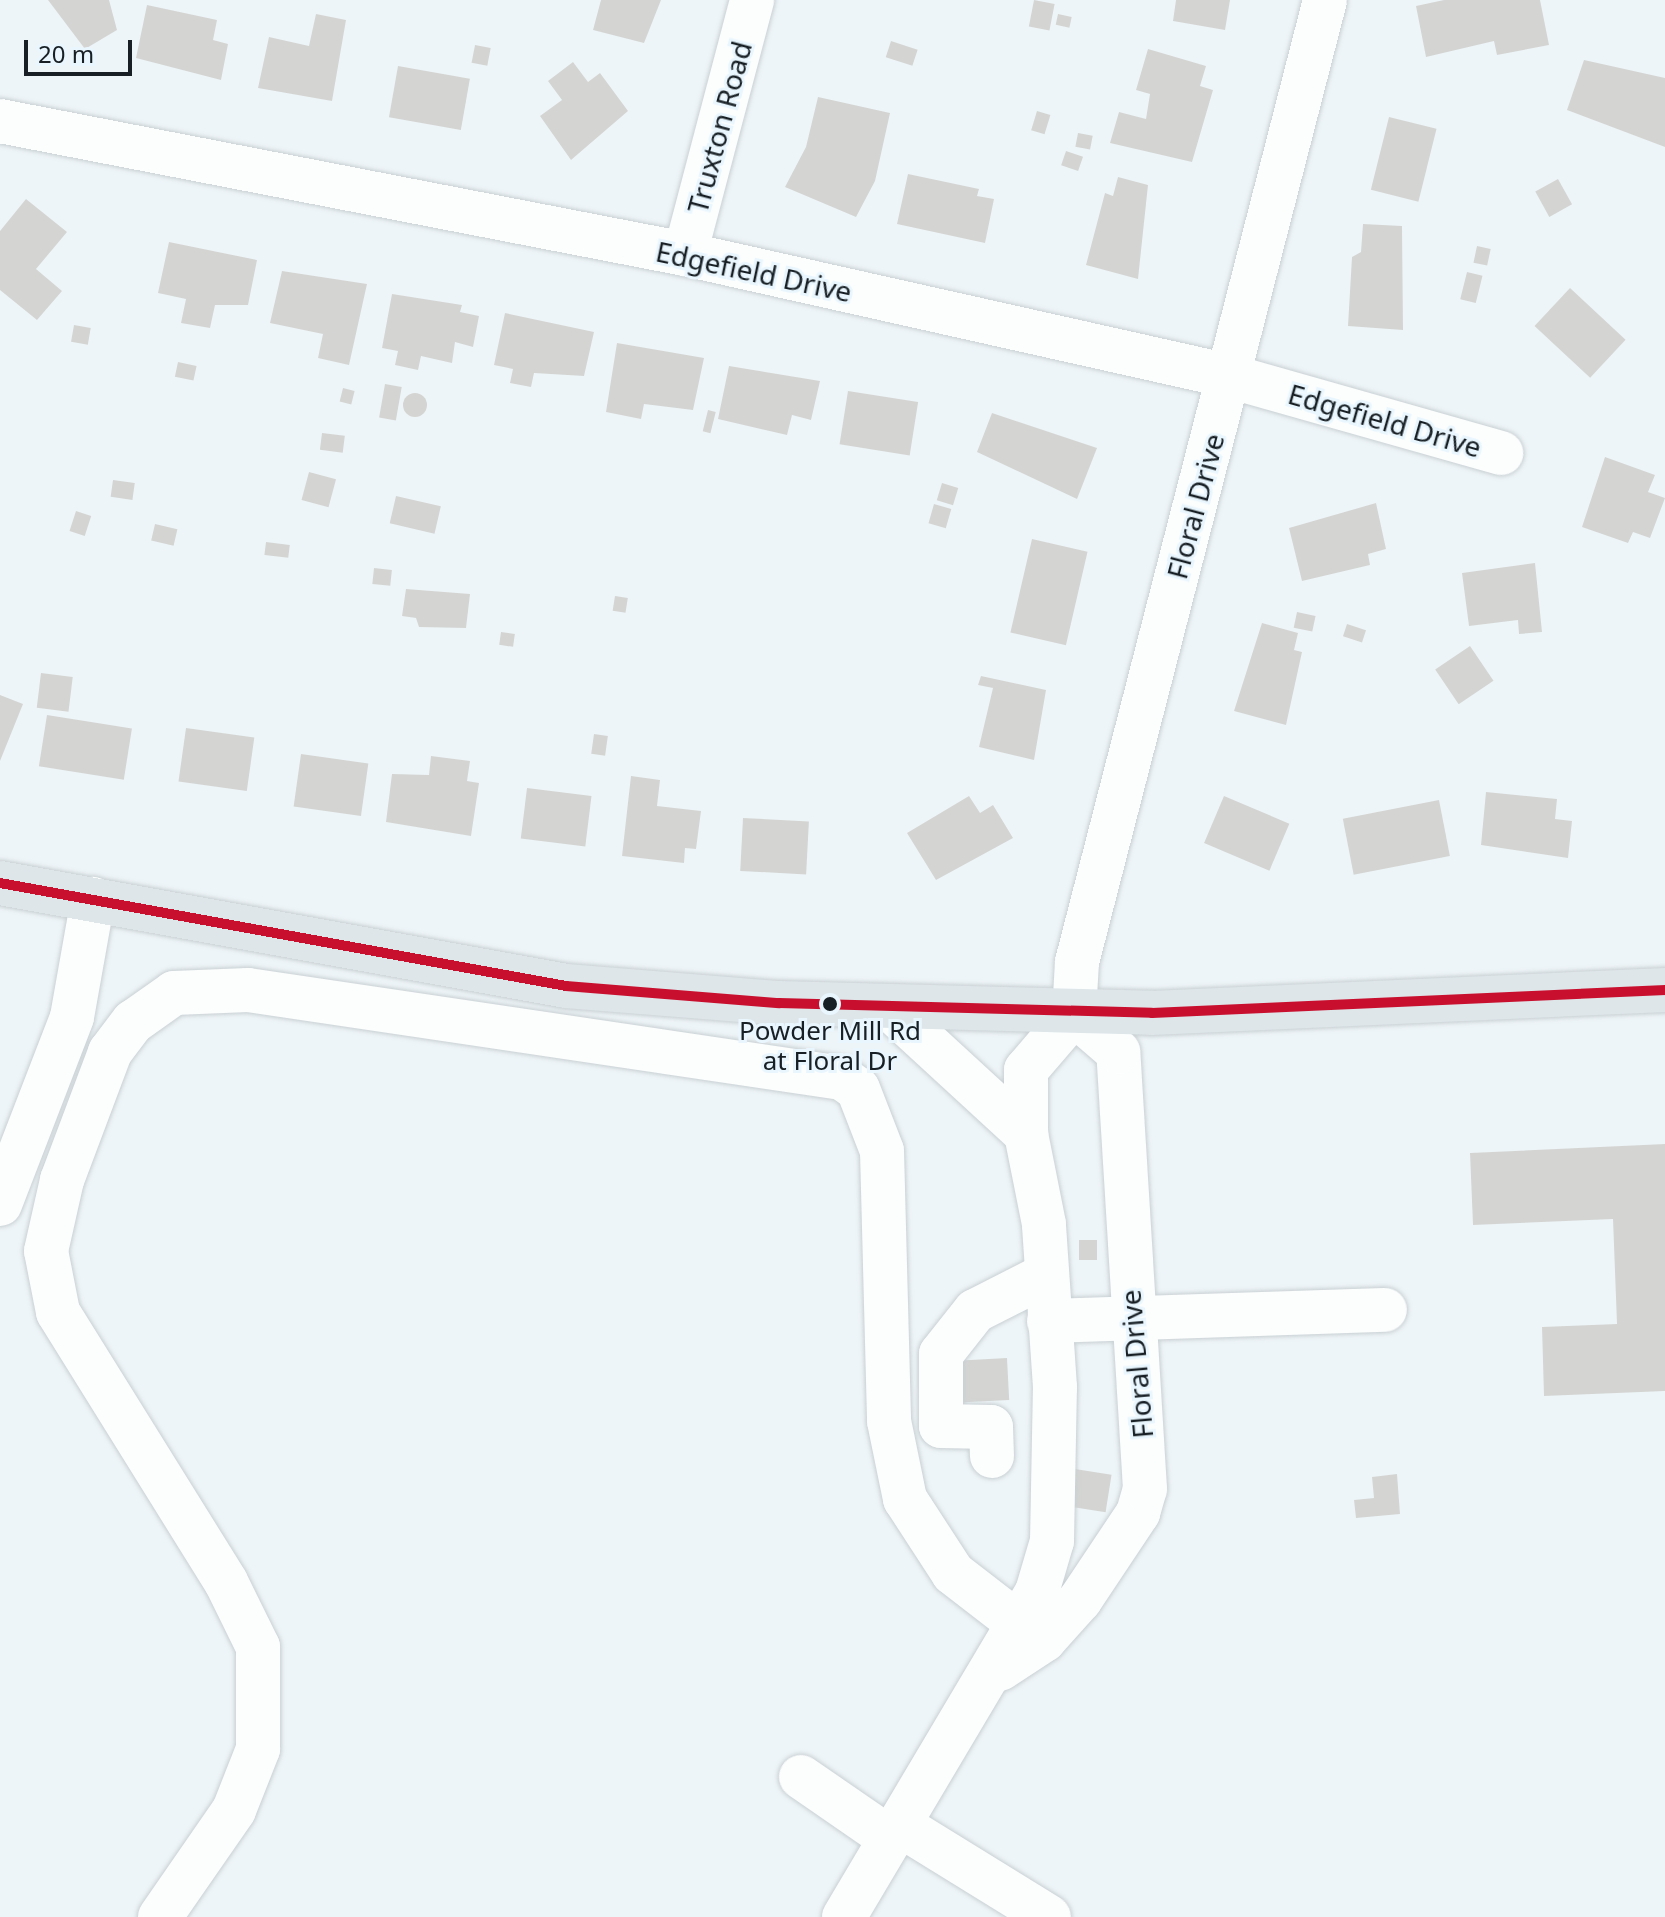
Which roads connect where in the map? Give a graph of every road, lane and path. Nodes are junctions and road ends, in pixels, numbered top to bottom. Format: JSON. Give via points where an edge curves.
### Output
{"nodes":[{"id":1,"x":752,"y":0,"type":"edge"},
{"id":2,"x":1325,"y":0,"type":"edge"},
{"id":3,"x":0,"y":121,"type":"edge"},
{"id":4,"x":685,"y":254,"type":"junction"},
{"id":5,"x":1229,"y":376,"type":"junction"},
{"id":6,"x":1501,"y":453,"type":"dead end"},
{"id":7,"x":0,"y":883,"type":"edge"},
{"id":8,"x":93,"y":899,"type":"junction"},
{"id":9,"x":1665,"y":990,"type":"edge"},
{"id":10,"x":888,"y":1007,"type":"junction"},
{"id":11,"x":1074,"y":1014,"type":"junction"},
{"id":12,"x":1026,"y":1134,"type":"junction"},
{"id":13,"x":5,"y":1183,"type":"edge"},
{"id":14,"x":1044,"y":1276,"type":"junction"},
{"id":15,"x":1385,"y":1310,"type":"dead end"},
{"id":16,"x":1130,"y":1319,"type":"junction"},
{"id":17,"x":1049,"y":1321,"type":"junction"},
{"id":18,"x":992,"y":1456,"type":"dead end"},
{"id":19,"x":1019,"y":1624,"type":"junction"},
{"id":20,"x":992,"y":1672,"type":"junction"},
{"id":21,"x":801,"y":1777,"type":"dead end"},
{"id":22,"x":896,"y":1832,"type":"junction"},
{"id":23,"x":160,"y":1917,"type":"edge"},
{"id":24,"x":844,"y":1917,"type":"edge"},
{"id":25,"x":1049,"y":1917,"type":"edge"}],
"edges":[{"from":1,"to":4,"type":"street","name":"Truxton Road"},
{"from":2,"to":5,"type":"street","name":"Floral Drive"},
{"from":3,"to":4,"type":"street","name":"Edgefield Drive"},
{"from":4,"to":5,"type":"street","name":"Edgefield Drive"},
{"from":5,"to":6,"type":"street","name":"Edgefield Drive"},
{"from":5,"to":11,"type":"street","name":"Floral Drive","via":[[1077,962]]},
{"from":7,"to":8,"type":"main road"},
{"from":8,"to":10,"type":"main road","via":[[566,986]]},
{"from":8,"to":13,"type":"street","via":[[72,1017]]},
{"from":9,"to":11,"type":"main road"},
{"from":10,"to":11,"type":"main road"},
{"from":10,"to":12,"type":"street"},
{"from":11,"to":12,"type":"street","name":"Floral Drive","via":[[1026,1070]]},
{"from":11,"to":16,"type":"street","name":"Floral Drive","via":[[1118,1052]]},
{"from":12,"to":14,"type":"street","name":"Floral Drive","via":[[1044,1224]]},
{"from":14,"to":17,"type":"street","name":"Floral Drive"},
{"from":14,"to":18,"type":"street","via":[[975,1311],[941,1354],[941,1426],[991,1427]]},
{"from":15,"to":16,"type":"street"},
{"from":16,"to":17,"type":"street"},
{"from":16,"to":20,"type":"street","name":"Floral Drive","via":[[1145,1489],[1138,1513],[1044,1640]]},
{"from":17,"to":19,"type":"street","name":"Floral Drive","via":[[1052,1541]]},
{"from":19,"to":20,"type":"street","name":"Floral Drive"},
{"from":19,"to":23,"type":"street","via":[[953,1573],[905,1499],[889,1421],[882,1151],[858,1089],[842,1078],[248,990],[174,993],[133,1022],[110,1052],[62,1180],[46,1251],[58,1312],[226,1582],[258,1647],[258,1749],[234,1810]]},
{"from":20,"to":22,"type":"street","name":"Floral Drive"},
{"from":21,"to":22,"type":"street"},
{"from":22,"to":24,"type":"street","name":"Floral Drive"},
{"from":22,"to":25,"type":"street"}]}
